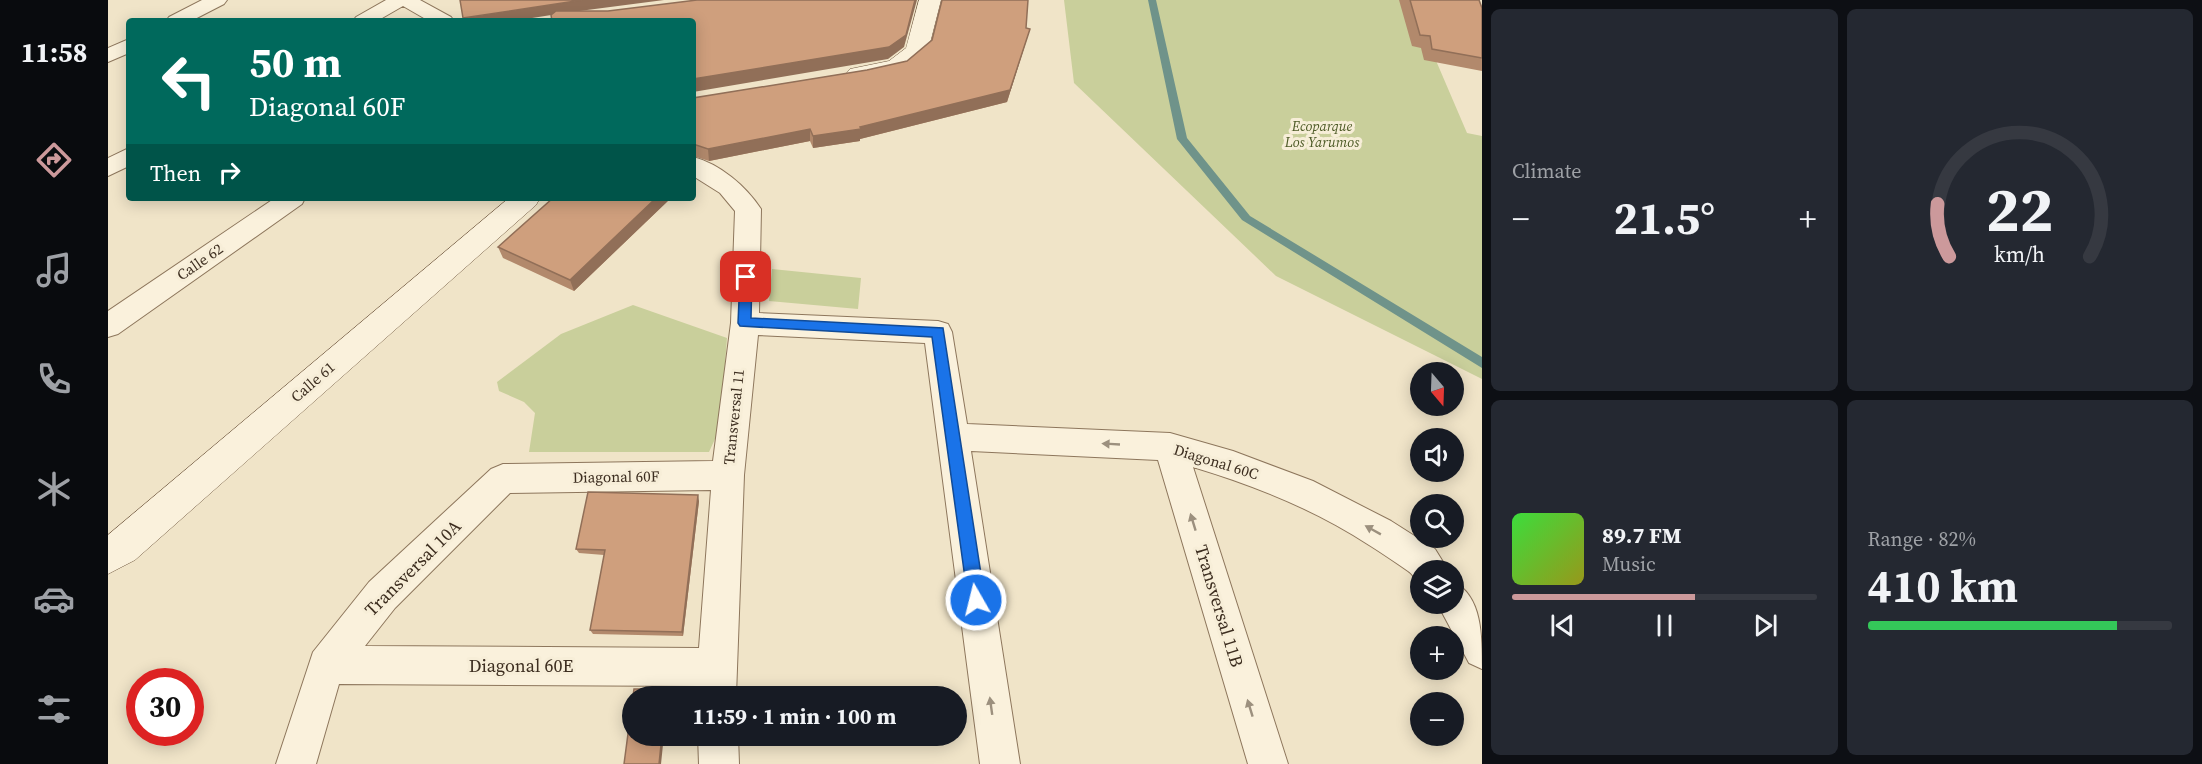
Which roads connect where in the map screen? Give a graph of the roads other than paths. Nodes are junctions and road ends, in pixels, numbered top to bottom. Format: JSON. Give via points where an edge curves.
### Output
{"nodes":[{"id":1,"x":179,"y":0,"type":"edge"},
{"id":2,"x":218,"y":0,"type":"edge"},
{"id":3,"x":400,"y":0,"type":"edge"},
{"id":4,"x":406,"y":0,"type":"edge"},
{"id":5,"x":930,"y":0,"type":"edge"},
{"id":6,"x":171,"y":18,"type":"edge"},
{"id":7,"x":182,"y":18,"type":"edge"},
{"id":8,"x":368,"y":18,"type":"edge"},
{"id":9,"x":439,"y":18,"type":"edge"},
{"id":10,"x":126,"y":47,"type":"edge"},
{"id":11,"x":108,"y":56,"type":"edge"},
{"id":12,"x":831,"y":79,"type":"edge"},
{"id":13,"x":126,"y":158,"type":"edge"},
{"id":14,"x":696,"y":167,"type":"edge"},
{"id":15,"x":108,"y":168,"type":"edge"},
{"id":16,"x":289,"y":201,"type":"edge"},
{"id":17,"x":523,"y":201,"type":"edge"},
{"id":18,"x":745,"y":323,"type":"junction"},
{"id":19,"x":108,"y":326,"type":"edge"},
{"id":20,"x":953,"y":437,"type":"junction"},
{"id":21,"x":1170,"y":447,"type":"junction"},
{"id":22,"x":728,"y":475,"type":"junction"},
{"id":23,"x":503,"y":479,"type":"joint"},
{"id":24,"x":113,"y":559,"type":"edge"},
{"id":25,"x":1418,"y":560,"type":"edge"},
{"id":26,"x":1464,"y":614,"type":"edge"},
{"id":27,"x":1482,"y":650,"type":"edge"},
{"id":28,"x":326,"y":665,"type":"junction"},
{"id":29,"x":717,"y":682,"type":"edge"},
{"id":30,"x":718,"y":746,"type":"edge"},
{"id":31,"x":296,"y":764,"type":"edge"},
{"id":32,"x":719,"y":764,"type":"edge"},
{"id":33,"x":1000,"y":764,"type":"edge"},
{"id":34,"x":1268,"y":764,"type":"edge"}],
"edges":[{"from":1,"to":6,"type":"street"},
{"from":2,"to":7,"type":"street"},
{"from":3,"to":8,"type":"street"},
{"from":4,"to":9,"type":"street"},
{"from":5,"to":12,"type":"street","via":[[917,51],[897,66]]},
{"from":10,"to":11,"type":"street"},
{"from":13,"to":15,"type":"street"},
{"from":14,"to":18,"type":"street","name":"Transversal 11","via":[[729,187],[748,209]]},
{"from":16,"to":19,"type":"street","name":"Calle 62"},
{"from":17,"to":24,"type":"street","name":"Calle 61"},
{"from":18,"to":20,"type":"street","via":[[938,332]]},
{"from":18,"to":22,"type":"street","name":"Transversal 11"},
{"from":21,"to":20,"type":"street","name":"Diagonal 60C","one_way":true},
{"from":33,"to":20,"type":"street","one_way":true},
{"from":25,"to":21,"type":"street","name":"Diagonal 60C","one_way":true,"via":[[1379,532],[1301,492],[1233,465]]},
{"from":34,"to":21,"type":"street","name":"Transversal 11B","one_way":true},
{"from":22,"to":23,"type":"street","name":"Diagonal 60F"},
{"from":22,"to":29,"type":"street","name":"Transversal 11"},
{"from":23,"to":28,"type":"street","name":"Transversal 10A","via":[[382,595]]},
{"from":26,"to":27,"type":"street"},
{"from":28,"to":29,"type":"street","name":"Diagonal 60E"},
{"from":28,"to":31,"type":"street","name":"Transversal 10A"},
{"from":30,"to":32,"type":"street"}]}
